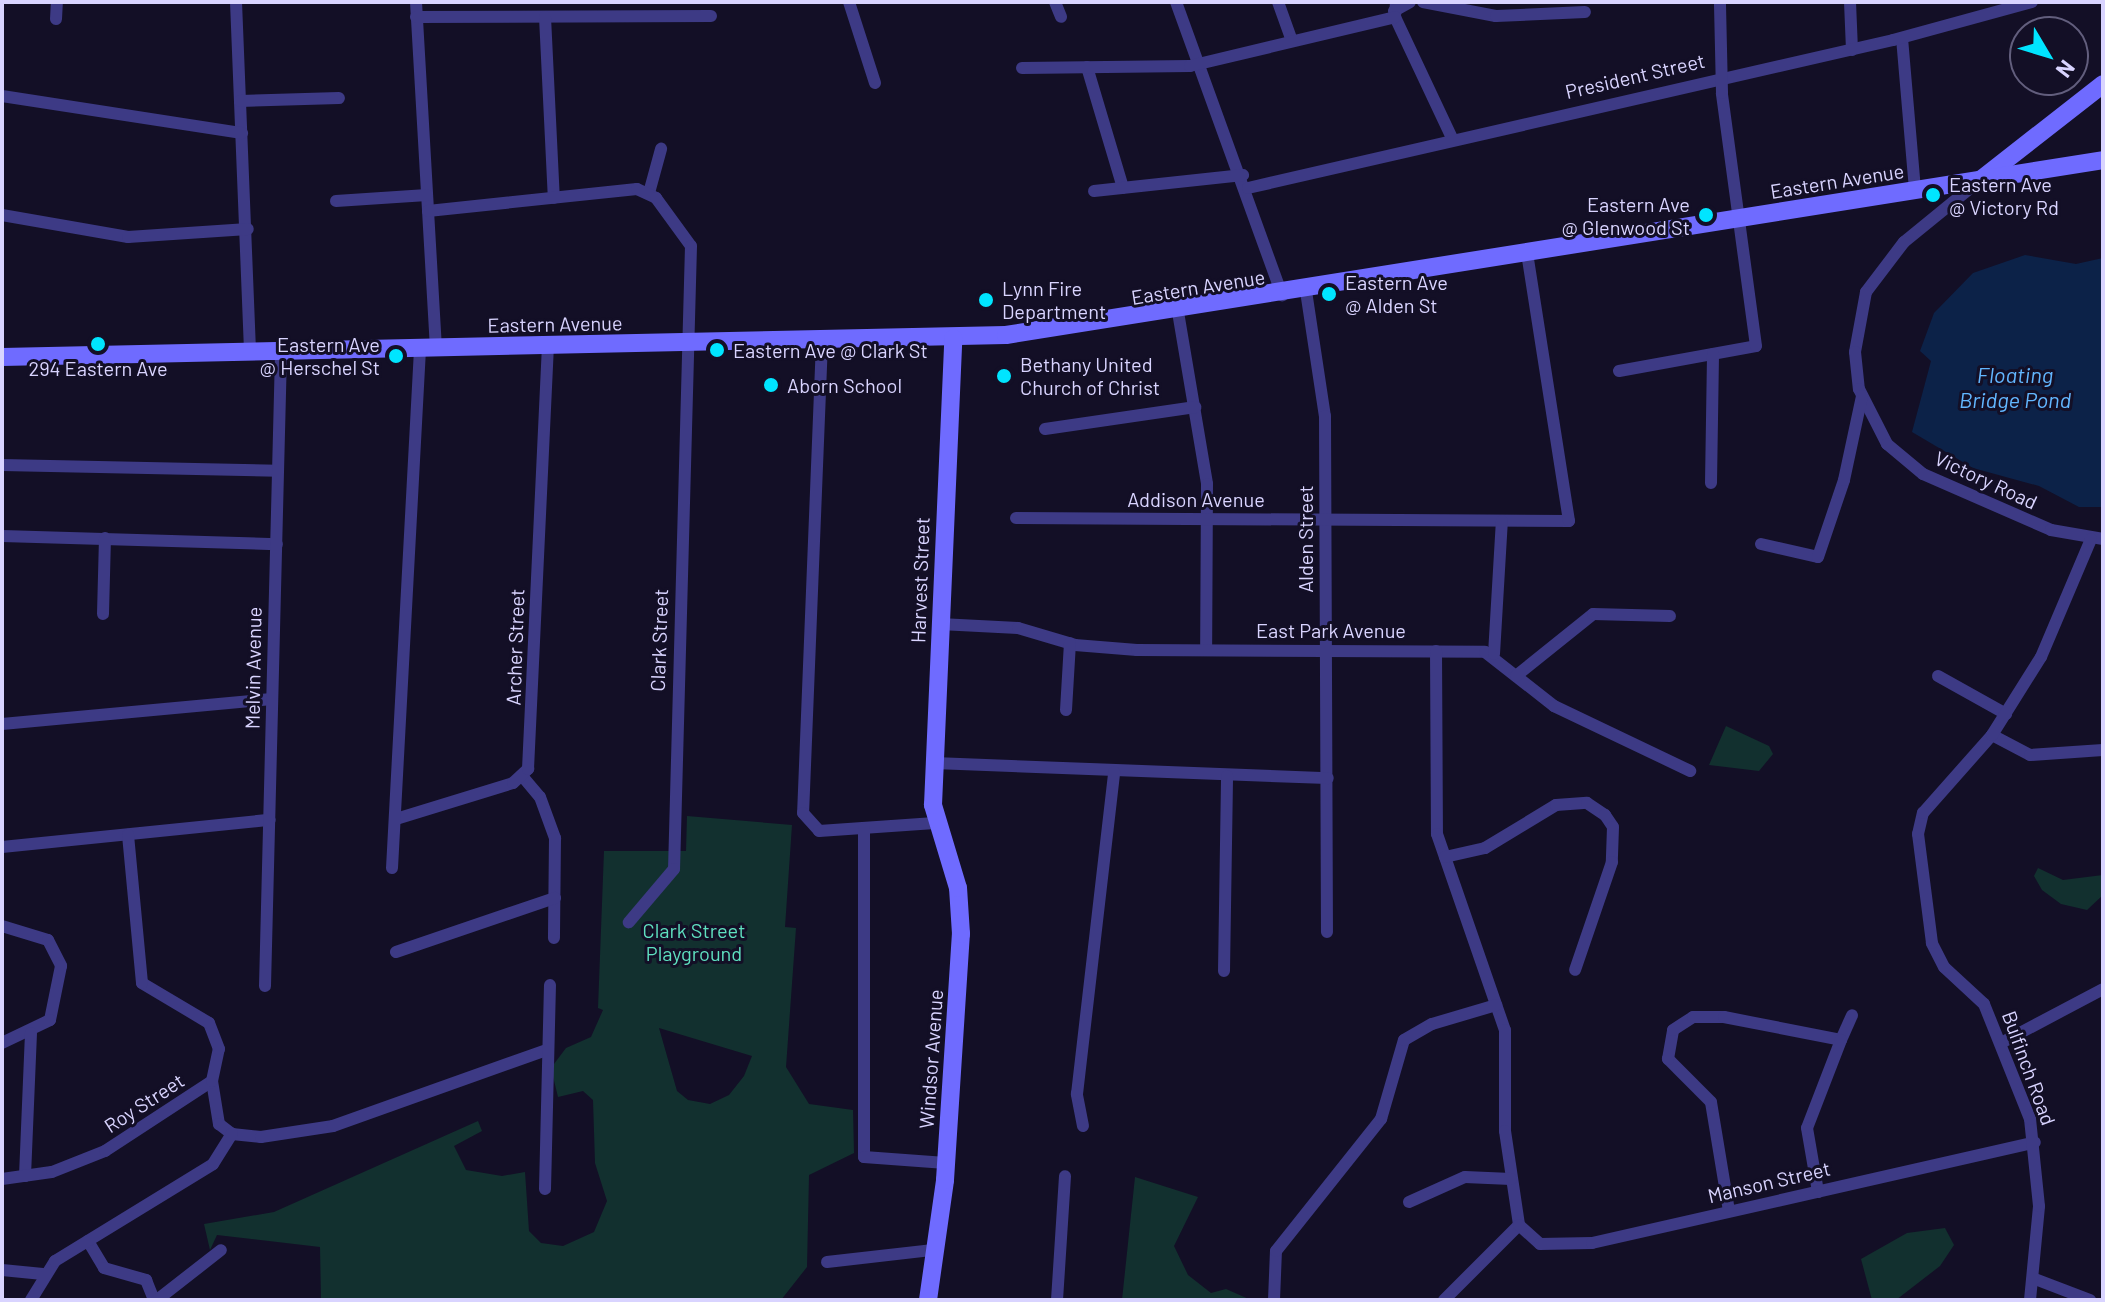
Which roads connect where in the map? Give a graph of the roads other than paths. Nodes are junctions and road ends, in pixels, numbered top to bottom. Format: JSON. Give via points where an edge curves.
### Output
{"nodes":[{"id":1,"x":57,"y":2,"type":"edge"},
{"id":2,"x":236,"y":2,"type":"edge"},
{"id":3,"x":416,"y":2,"type":"edge"},
{"id":4,"x":596,"y":2,"type":"edge"},
{"id":5,"x":849,"y":2,"type":"edge"},
{"id":6,"x":1055,"y":2,"type":"edge"},
{"id":7,"x":1176,"y":2,"type":"edge"},
{"id":8,"x":1278,"y":2,"type":"edge"},
{"id":9,"x":1410,"y":2,"type":"edge"},
{"id":10,"x":1423,"y":2,"type":"edge"},
{"id":11,"x":1720,"y":2,"type":"edge"},
{"id":12,"x":1850,"y":2,"type":"edge"},
{"id":13,"x":1965,"y":2,"type":"edge"},
{"id":14,"x":2032,"y":2,"type":"edge"},
{"id":15,"x":1395,"y":10,"type":"edge"},
{"id":16,"x":1585,"y":12,"type":"dead end"},
{"id":17,"x":711,"y":16,"type":"dead end"},
{"id":18,"x":416,"y":17,"type":"junction"},
{"id":19,"x":545,"y":17,"type":"junction"},
{"id":20,"x":597,"y":17,"type":"junction"},
{"id":21,"x":1061,"y":17,"type":"dead end"},
{"id":22,"x":1968,"y":18,"type":"junction"},
{"id":23,"x":56,"y":19,"type":"dead end"},
{"id":24,"x":1902,"y":38,"type":"junction"},
{"id":25,"x":1292,"y":41,"type":"junction"},
{"id":26,"x":1852,"y":50,"type":"junction"},
{"id":27,"x":1199,"y":64,"type":"junction"},
{"id":28,"x":1087,"y":67,"type":"junction"},
{"id":29,"x":1022,"y":68,"type":"dead end"},
{"id":30,"x":1722,"y":76,"type":"junction"},
{"id":31,"x":875,"y":83,"type":"dead end"},
{"id":32,"x":2103,"y":84,"type":"edge"},
{"id":33,"x":2,"y":96,"type":"edge"},
{"id":34,"x":339,"y":98,"type":"dead end"},
{"id":35,"x":240,"y":101,"type":"junction"},
{"id":36,"x":242,"y":133,"type":"junction"},
{"id":37,"x":1453,"y":140,"type":"junction"},
{"id":38,"x":661,"y":149,"type":"dead end"},
{"id":39,"x":2103,"y":160,"type":"edge"},
{"id":40,"x":1243,"y":175,"type":"junction"},
{"id":41,"x":1974,"y":185,"type":"junction"},
{"id":42,"x":1123,"y":188,"type":"junction"},
{"id":43,"x":1248,"y":188,"type":"junction"},
{"id":44,"x":1915,"y":190,"type":"junction"},
{"id":45,"x":1094,"y":191,"type":"dead end"},
{"id":46,"x":649,"y":193,"type":"junction"},
{"id":47,"x":427,"y":195,"type":"junction"},
{"id":48,"x":554,"y":198,"type":"junction"},
{"id":49,"x":336,"y":201,"type":"dead end"},
{"id":50,"x":428,"y":211,"type":"junction"},
{"id":51,"x":2,"y":215,"type":"edge"},
{"id":52,"x":1738,"y":219,"type":"junction"},
{"id":53,"x":248,"y":229,"type":"junction"},
{"id":54,"x":1527,"y":254,"type":"junction"},
{"id":55,"x":1306,"y":291,"type":"junction"},
{"id":56,"x":1282,"y":295,"type":"junction"},
{"id":57,"x":1178,"y":312,"type":"junction"},
{"id":58,"x":953,"y":338,"type":"junction"},
{"id":59,"x":822,"y":342,"type":"junction"},
{"id":60,"x":691,"y":344,"type":"junction"},
{"id":61,"x":548,"y":346,"type":"junction"},
{"id":62,"x":428,"y":348,"type":"junction"},
{"id":63,"x":250,"y":352,"type":"junction"},
{"id":64,"x":281,"y":352,"type":"junction"},
{"id":65,"x":1713,"y":354,"type":"junction"},
{"id":66,"x":2,"y":357,"type":"edge"},
{"id":67,"x":1619,"y":371,"type":"dead end"},
{"id":68,"x":1862,"y":396,"type":"junction"},
{"id":69,"x":1195,"y":407,"type":"junction"},
{"id":70,"x":1045,"y":429,"type":"dead end"},
{"id":71,"x":2,"y":465,"type":"edge"},
{"id":72,"x":277,"y":471,"type":"junction"},
{"id":73,"x":1711,"y":483,"type":"dead end"},
{"id":74,"x":1016,"y":518,"type":"dead end"},
{"id":75,"x":1324,"y":519,"type":"junction"},
{"id":76,"x":1208,"y":520,"type":"junction"},
{"id":77,"x":1502,"y":521,"type":"junction"},
{"id":78,"x":2,"y":536,"type":"edge"},
{"id":79,"x":105,"y":538,"type":"junction"},
{"id":80,"x":2097,"y":539,"type":"edge"},
{"id":81,"x":277,"y":544,"type":"junction"},
{"id":82,"x":1761,"y":544,"type":"dead end"},
{"id":83,"x":103,"y":614,"type":"dead end"},
{"id":84,"x":1670,"y":616,"type":"dead end"},
{"id":85,"x":940,"y":624,"type":"junction"},
{"id":86,"x":1070,"y":643,"type":"junction"},
{"id":87,"x":1206,"y":650,"type":"junction"},
{"id":88,"x":1327,"y":650,"type":"junction"},
{"id":89,"x":1436,"y":651,"type":"junction"},
{"id":90,"x":1494,"y":654,"type":"junction"},
{"id":91,"x":1516,"y":676,"type":"junction"},
{"id":92,"x":1938,"y":676,"type":"dead end"},
{"id":93,"x":272,"y":699,"type":"junction"},
{"id":94,"x":1066,"y":710,"type":"dead end"},
{"id":95,"x":2006,"y":714,"type":"junction"},
{"id":96,"x":2,"y":724,"type":"edge"},
{"id":97,"x":1992,"y":735,"type":"junction"},
{"id":98,"x":2103,"y":750,"type":"edge"},
{"id":99,"x":934,"y":763,"type":"junction"},
{"id":100,"x":1690,"y":771,"type":"dead end"},
{"id":101,"x":1114,"y":772,"type":"junction"},
{"id":102,"x":1227,"y":776,"type":"junction"},
{"id":103,"x":523,"y":777,"type":"junction"},
{"id":104,"x":1328,"y":778,"type":"junction"},
{"id":105,"x":396,"y":819,"type":"junction"},
{"id":106,"x":270,"y":820,"type":"junction"},
{"id":107,"x":935,"y":823,"type":"junction"},
{"id":108,"x":864,"y":829,"type":"junction"},
{"id":109,"x":128,"y":835,"type":"junction"},
{"id":110,"x":2,"y":847,"type":"edge"},
{"id":111,"x":1445,"y":857,"type":"junction"},
{"id":112,"x":392,"y":868,"type":"dead end"},
{"id":113,"x":555,"y":898,"type":"junction"},
{"id":114,"x":629,"y":922,"type":"dead end"},
{"id":115,"x":2,"y":926,"type":"edge"},
{"id":116,"x":1327,"y":932,"type":"dead end"},
{"id":117,"x":554,"y":938,"type":"dead end"},
{"id":118,"x":396,"y":952,"type":"dead end"},
{"id":119,"x":1575,"y":970,"type":"dead end"},
{"id":120,"x":1224,"y":971,"type":"dead end"},
{"id":121,"x":550,"y":985,"type":"dead end"},
{"id":122,"x":265,"y":986,"type":"dead end"},
{"id":123,"x":2103,"y":989,"type":"edge"},
{"id":124,"x":1496,"y":1005,"type":"junction"},
{"id":125,"x":1852,"y":1015,"type":"dead end"},
{"id":126,"x":31,"y":1033,"type":"junction"},
{"id":127,"x":1841,"y":1040,"type":"junction"},
{"id":128,"x":2,"y":1043,"type":"edge"},
{"id":129,"x":2001,"y":1043,"type":"junction"},
{"id":130,"x":544,"y":1051,"type":"junction"},
{"id":131,"x":212,"y":1081,"type":"junction"},
{"id":132,"x":1083,"y":1126,"type":"dead end"},
{"id":133,"x":232,"y":1134,"type":"junction"},
{"id":134,"x":2035,"y":1142,"type":"junction"},
{"id":135,"x":946,"y":1163,"type":"junction"},
{"id":136,"x":25,"y":1176,"type":"junction"},
{"id":137,"x":1065,"y":1176,"type":"dead end"},
{"id":138,"x":2,"y":1179,"type":"edge"},
{"id":139,"x":1511,"y":1179,"type":"junction"},
{"id":140,"x":545,"y":1189,"type":"dead end"},
{"id":141,"x":1818,"y":1192,"type":"junction"},
{"id":142,"x":1409,"y":1202,"type":"dead end"},
{"id":143,"x":1729,"y":1211,"type":"junction"},
{"id":144,"x":1519,"y":1225,"type":"junction"},
{"id":145,"x":88,"y":1241,"type":"junction"},
{"id":146,"x":221,"y":1250,"type":"dead end"},
{"id":147,"x":933,"y":1250,"type":"junction"},
{"id":148,"x":827,"y":1262,"type":"dead end"},
{"id":149,"x":2,"y":1270,"type":"edge"},
{"id":150,"x":43,"y":1274,"type":"junction"},
{"id":151,"x":2035,"y":1279,"type":"junction"},
{"id":152,"x":31,"y":1300,"type":"edge"},
{"id":153,"x":156,"y":1300,"type":"edge"},
{"id":154,"x":928,"y":1300,"type":"edge"},
{"id":155,"x":1057,"y":1300,"type":"edge"},
{"id":156,"x":1274,"y":1300,"type":"edge"},
{"id":157,"x":1444,"y":1300,"type":"edge"},
{"id":158,"x":2030,"y":1300,"type":"edge"},
{"id":159,"x":2090,"y":1300,"type":"edge"}],
"edges":[{"from":1,"to":23,"type":"street"},
{"from":2,"to":35,"type":"street"},
{"from":3,"to":18,"type":"street"},
{"from":4,"to":20,"type":"street"},
{"from":5,"to":31,"type":"street"},
{"from":6,"to":21,"type":"street"},
{"from":7,"to":27,"type":"street"},
{"from":8,"to":25,"type":"street"},
{"from":9,"to":15,"type":"street"},
{"from":10,"to":16,"type":"street","via":[[1496,16]]},
{"from":11,"to":30,"type":"street"},
{"from":12,"to":26,"type":"street"},
{"from":13,"to":22,"type":"street"},
{"from":14,"to":22,"type":"street","name":"President Street"},
{"from":15,"to":25,"type":"street"},
{"from":15,"to":37,"type":"street"},
{"from":17,"to":20,"type":"street"},
{"from":18,"to":19,"type":"street"},
{"from":18,"to":47,"type":"street"},
{"from":19,"to":20,"type":"street"},
{"from":19,"to":48,"type":"street"},
{"from":22,"to":24,"type":"street","name":"President Street"},
{"from":24,"to":26,"type":"street","name":"President Street"},
{"from":24,"to":44,"type":"street"},
{"from":25,"to":27,"type":"street"},
{"from":26,"to":30,"type":"street","name":"President Street"},
{"from":27,"to":28,"type":"street"},
{"from":27,"to":40,"type":"street"},
{"from":28,"to":29,"type":"street"},
{"from":28,"to":42,"type":"street"},
{"from":30,"to":37,"type":"street","name":"President Street"},
{"from":30,"to":52,"type":"street"},
{"from":32,"to":41,"type":"main road"},
{"from":33,"to":36,"type":"street"},
{"from":34,"to":35,"type":"street"},
{"from":35,"to":36,"type":"street"},
{"from":36,"to":53,"type":"street"},
{"from":37,"to":43,"type":"street","name":"President Street"},
{"from":38,"to":46,"type":"street"},
{"from":39,"to":41,"type":"main road","name":"Eastern Avenue"},
{"from":40,"to":42,"type":"street"},
{"from":40,"to":43,"type":"street"},
{"from":41,"to":44,"type":"main road","name":"Eastern Avenue"},
{"from":41,"to":68,"type":"street","name":"Victory Road","via":[[1904,242],[1866,292],[1855,352]]},
{"from":42,"to":45,"type":"street"},
{"from":43,"to":56,"type":"street"},
{"from":44,"to":52,"type":"main road","name":"Eastern Avenue"},
{"from":46,"to":48,"type":"street","via":[[624,190]]},
{"from":46,"to":60,"type":"street","name":"Clark Street","via":[[691,246]]},
{"from":47,"to":49,"type":"street"},
{"from":47,"to":50,"type":"street"},
{"from":48,"to":50,"type":"street"},
{"from":50,"to":62,"type":"street"},
{"from":51,"to":53,"type":"street","via":[[119,237]]},
{"from":52,"to":54,"type":"main road","name":"Eastern Avenue"},
{"from":52,"to":65,"type":"street","via":[[1756,346]]},
{"from":53,"to":63,"type":"street"},
{"from":54,"to":55,"type":"main road","name":"Eastern Avenue"},
{"from":54,"to":77,"type":"street","name":"Addison Avenue","via":[[1569,521]]},
{"from":55,"to":56,"type":"main road","name":"Eastern Avenue"},
{"from":55,"to":75,"type":"street","name":"Alden Street","via":[[1325,404]]},
{"from":56,"to":57,"type":"main road","name":"Eastern Avenue"},
{"from":57,"to":58,"type":"main road","name":"Eastern Avenue"},
{"from":57,"to":69,"type":"street"},
{"from":58,"to":59,"type":"main road","name":"Eastern Avenue"},
{"from":58,"to":85,"type":"main road","name":"Harvest Street"},
{"from":59,"to":60,"type":"main road","name":"Eastern Avenue"},
{"from":59,"to":108,"type":"street","via":[[803,813],[810,828]]},
{"from":60,"to":61,"type":"main road","name":"Eastern Avenue"},
{"from":60,"to":114,"type":"street","name":"Clark Street","via":[[674,869]]},
{"from":61,"to":62,"type":"main road","name":"Eastern Avenue"},
{"from":61,"to":103,"type":"street","name":"Archer Street","via":[[531,757]]},
{"from":62,"to":64,"type":"main road","name":"Eastern Avenue"},
{"from":62,"to":105,"type":"street"},
{"from":63,"to":64,"type":"main road","name":"Eastern Avenue"},
{"from":63,"to":66,"type":"main road","name":"Eastern Avenue"},
{"from":64,"to":72,"type":"street","name":"Melvin Avenue"},
{"from":65,"to":67,"type":"street"},
{"from":65,"to":73,"type":"street"},
{"from":68,"to":80,"type":"street","name":"Victory Road","via":[[1887,444],[1923,474],[2029,523]]},
{"from":68,"to":82,"type":"street","via":[[1844,480],[1818,557]]},
{"from":69,"to":70,"type":"street"},
{"from":69,"to":76,"type":"street"},
{"from":71,"to":72,"type":"street"},
{"from":72,"to":81,"type":"street","name":"Melvin Avenue"},
{"from":74,"to":76,"type":"street","name":"Addison Avenue"},
{"from":75,"to":76,"type":"street","name":"Addison Avenue"},
{"from":75,"to":77,"type":"street","name":"Addison Avenue"},
{"from":75,"to":88,"type":"street","name":"Alden Street"},
{"from":76,"to":87,"type":"street"},
{"from":77,"to":90,"type":"street"},
{"from":78,"to":79,"type":"street"},
{"from":79,"to":81,"type":"street"},
{"from":79,"to":83,"type":"street"},
{"from":80,"to":95,"type":"street","name":"Bulfinch Road","via":[[2050,642]]},
{"from":81,"to":93,"type":"street","name":"Melvin Avenue"},
{"from":84,"to":91,"type":"street","via":[[1593,614]]},
{"from":85,"to":86,"type":"street","name":"East Park Avenue","via":[[1018,628]]},
{"from":85,"to":99,"type":"main road","name":"Harvest Street"},
{"from":86,"to":87,"type":"street","name":"East Park Avenue"},
{"from":86,"to":94,"type":"street"},
{"from":87,"to":88,"type":"street","name":"East Park Avenue"},
{"from":88,"to":89,"type":"street","name":"East Park Avenue"},
{"from":88,"to":104,"type":"street","name":"Alden Street"},
{"from":89,"to":90,"type":"street","name":"East Park Avenue"},
{"from":89,"to":111,"type":"street","via":[[1434,812]]},
{"from":90,"to":91,"type":"street"},
{"from":91,"to":100,"type":"street","via":[[1554,706]]},
{"from":92,"to":95,"type":"street"},
{"from":93,"to":96,"type":"street"},
{"from":93,"to":106,"type":"street","name":"Melvin Avenue"},
{"from":95,"to":97,"type":"street","name":"Bulfinch Road"},
{"from":97,"to":98,"type":"street","via":[[2030,755]]},
{"from":97,"to":129,"type":"street","name":"Bulfinch Road","via":[[1923,813],[1918,850],[1937,957],[1984,1004]]},
{"from":99,"to":101,"type":"street"},
{"from":99,"to":107,"type":"main road","name":"Harvest Street"},
{"from":101,"to":102,"type":"street"},
{"from":101,"to":132,"type":"street","via":[[1097,905],[1094,990],[1077,1094]]},
{"from":102,"to":104,"type":"street"},
{"from":102,"to":120,"type":"street"},
{"from":103,"to":105,"type":"street"},
{"from":103,"to":113,"type":"street","via":[[540,797],[555,838]]},
{"from":104,"to":116,"type":"street","name":"Alden Street"},
{"from":105,"to":112,"type":"street"},
{"from":106,"to":109,"type":"street"},
{"from":106,"to":122,"type":"street","name":"Melvin Avenue"},
{"from":107,"to":108,"type":"street"},
{"from":107,"to":135,"type":"main road","name":"Windsor Avenue","via":[[960,901]]},
{"from":108,"to":135,"type":"street","via":[[864,1157]]},
{"from":109,"to":110,"type":"street"},
{"from":109,"to":131,"type":"street","name":"Roy Street","via":[[142,983],[209,1023],[219,1049]]},
{"from":111,"to":119,"type":"street","via":[[1485,848],[1556,805],[1587,803],[1605,815],[1613,827],[1612,862]]},
{"from":111,"to":124,"type":"street"},
{"from":113,"to":117,"type":"street"},
{"from":113,"to":118,"type":"street"},
{"from":115,"to":126,"type":"street","via":[[40,934],[59,958],[58,1004],[50,1020]]},
{"from":121,"to":130,"type":"street"},
{"from":123,"to":129,"type":"street"},
{"from":124,"to":139,"type":"street","via":[[1505,1030],[1503,1096]]},
{"from":124,"to":156,"type":"street","via":[[1432,1024],[1404,1040],[1381,1119],[1292,1226],[1272,1261]]},
{"from":125,"to":127,"type":"street"},
{"from":126,"to":128,"type":"street"},
{"from":126,"to":136,"type":"street"},
{"from":127,"to":141,"type":"street","via":[[1807,1128]]},
{"from":127,"to":143,"type":"street","via":[[1724,1017],[1693,1017],[1668,1040],[1675,1071],[1711,1102]]},
{"from":129,"to":134,"type":"street","name":"Bulfinch Road"},
{"from":130,"to":133,"type":"street","via":[[487,1066],[333,1126],[261,1137]]},
{"from":130,"to":140,"type":"street","via":[[550,1095]]},
{"from":131,"to":133,"type":"street","via":[[214,1113]]},
{"from":131,"to":136,"type":"street","name":"Roy Street","via":[[105,1151]]},
{"from":133,"to":145,"type":"street","via":[[213,1164]]},
{"from":134,"to":141,"type":"street","name":"Manson Street"},
{"from":134,"to":151,"type":"street","name":"Bulfinch Road"},
{"from":135,"to":147,"type":"main road","name":"Windsor Avenue"},
{"from":136,"to":138,"type":"street","name":"Roy Street"},
{"from":137,"to":155,"type":"street"},
{"from":139,"to":142,"type":"street","via":[[1465,1177]]},
{"from":139,"to":144,"type":"street"},
{"from":141,"to":143,"type":"street","name":"Manson Street"},
{"from":143,"to":144,"type":"street","name":"Manson Street","via":[[1564,1247],[1540,1244]]},
{"from":144,"to":157,"type":"street"},
{"from":145,"to":150,"type":"street"},
{"from":145,"to":153,"type":"street","via":[[104,1268],[146,1280]]},
{"from":146,"to":153,"type":"street"},
{"from":147,"to":148,"type":"street"},
{"from":147,"to":154,"type":"main road","name":"Windsor Avenue"},
{"from":149,"to":150,"type":"street"},
{"from":150,"to":152,"type":"street"},
{"from":151,"to":158,"type":"street","name":"Bulfinch Road"},
{"from":151,"to":159,"type":"street"}]}
